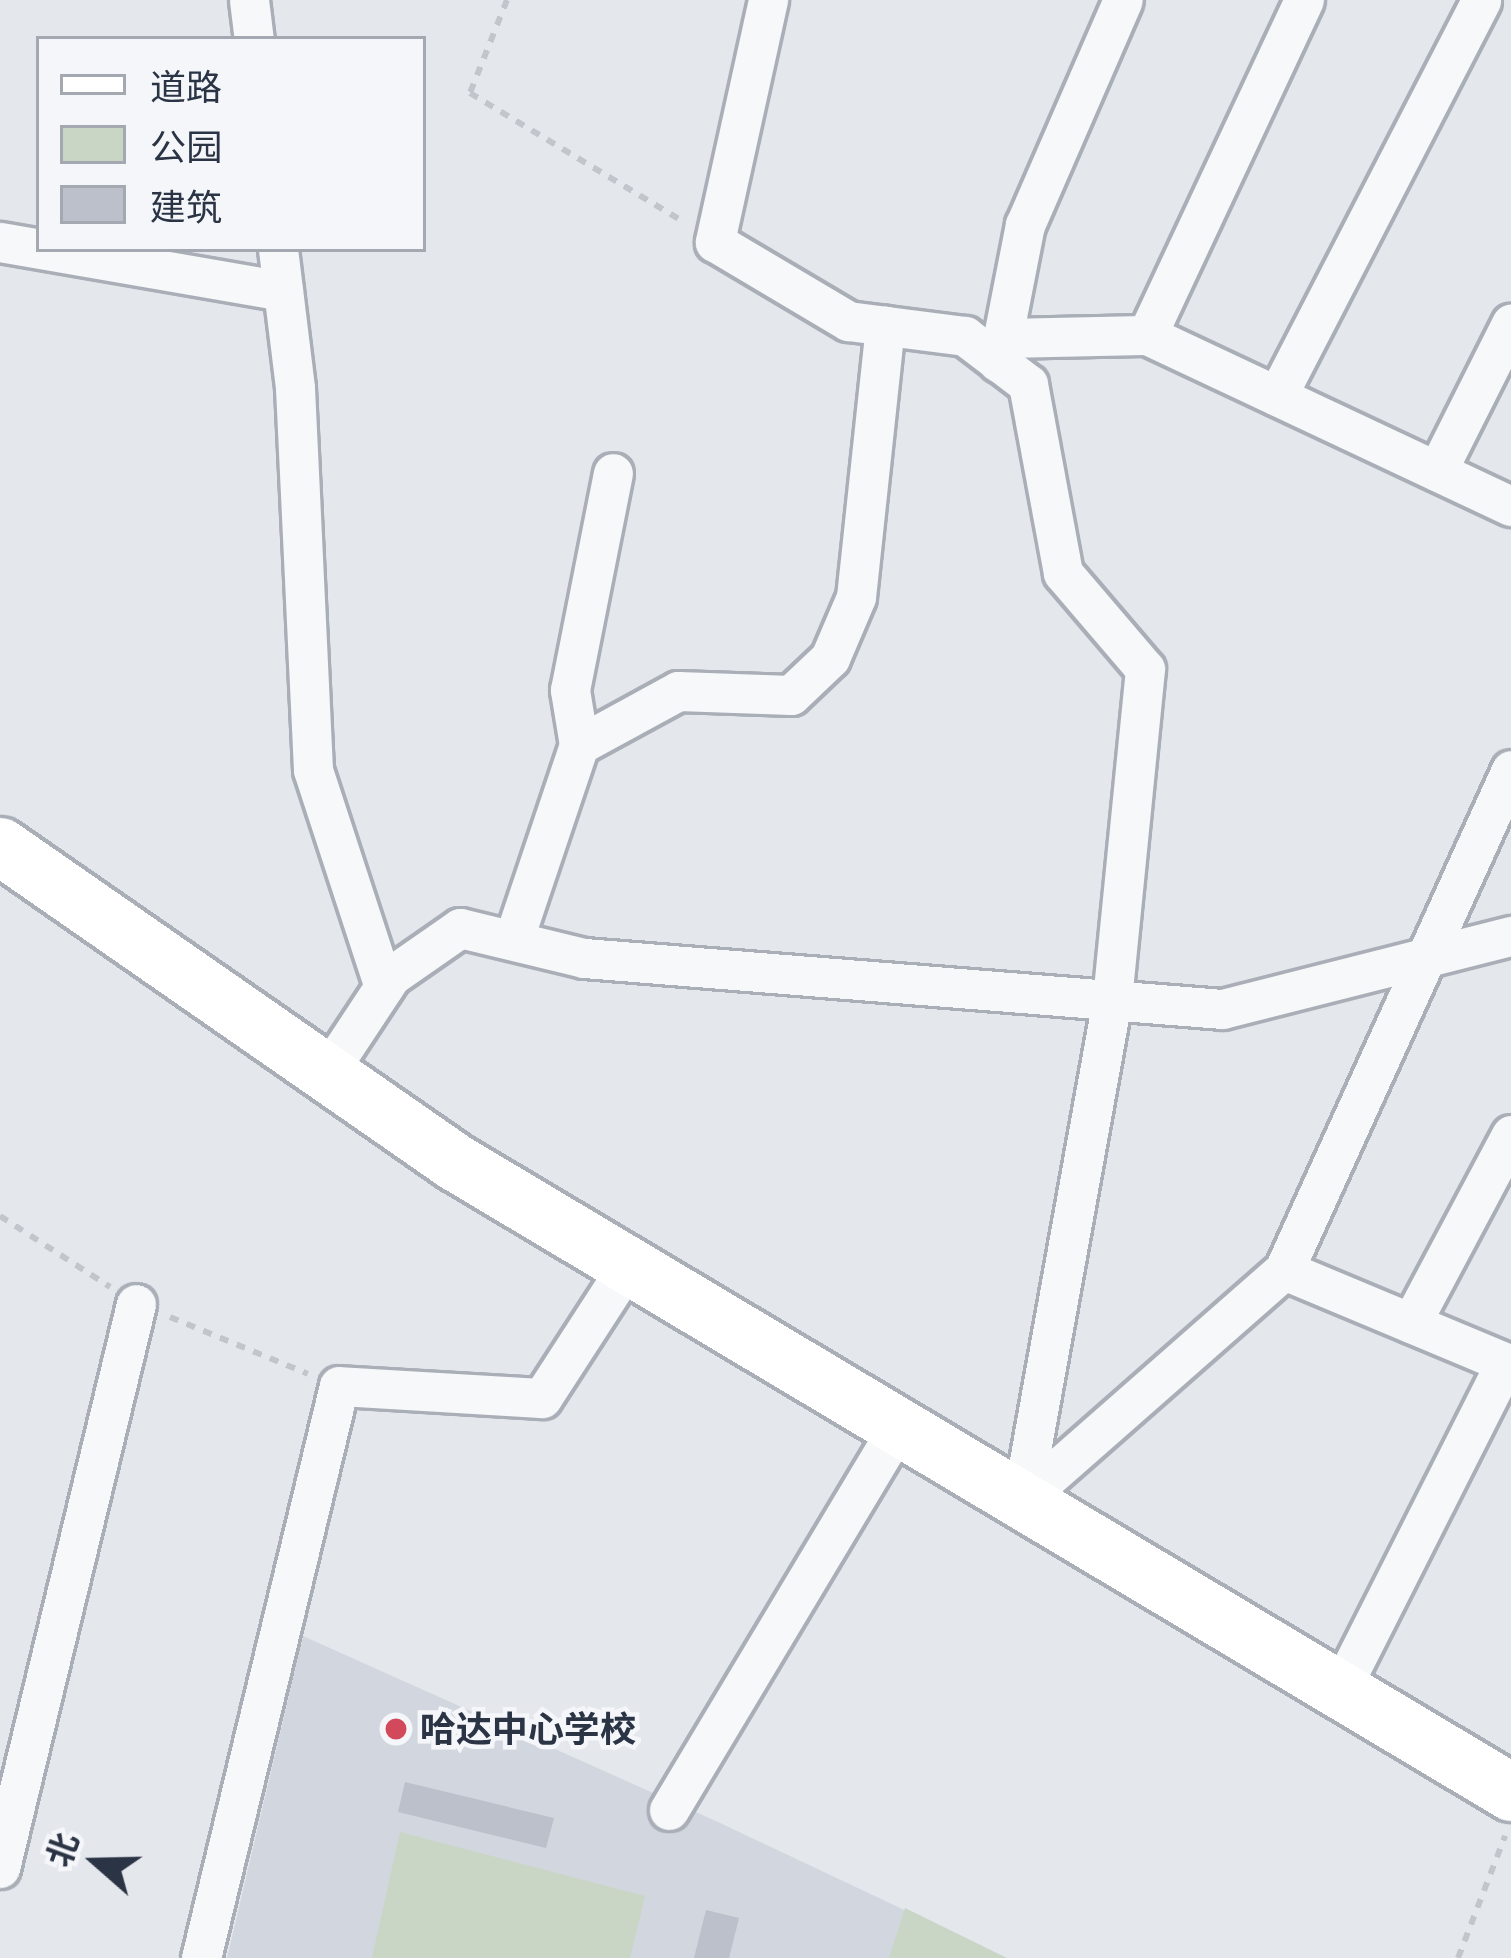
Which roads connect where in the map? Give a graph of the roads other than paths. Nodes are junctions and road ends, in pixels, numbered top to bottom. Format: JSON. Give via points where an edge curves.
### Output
{"nodes":[{"id":1,"x":249,"y":0,"type":"edge"},
{"id":2,"x":768,"y":0,"type":"edge"},
{"id":3,"x":1123,"y":0,"type":"edge"},
{"id":4,"x":1304,"y":0,"type":"edge"},
{"id":5,"x":1481,"y":0,"type":"edge"},
{"id":6,"x":254,"y":36,"type":"edge"},
{"id":7,"x":0,"y":242,"type":"edge"},
{"id":8,"x":36,"y":248,"type":"edge"},
{"id":9,"x":58,"y":252,"type":"edge"},
{"id":10,"x":278,"y":252,"type":"edge"},
{"id":11,"x":283,"y":291,"type":"junction"},
{"id":12,"x":1511,"y":324,"type":"edge"},
{"id":13,"x":885,"y":326,"type":"junction"},
{"id":14,"x":1147,"y":335,"type":"junction"},
{"id":15,"x":1000,"y":350,"type":"junction"},
{"id":16,"x":1276,"y":396,"type":"junction"},
{"id":17,"x":1437,"y":471,"type":"junction"},
{"id":18,"x":613,"y":473,"type":"dead end"},
{"id":19,"x":1511,"y":506,"type":"edge"},
{"id":20,"x":579,"y":745,"type":"junction"},
{"id":21,"x":1511,"y":770,"type":"edge"},
{"id":22,"x":0,"y":847,"type":"edge"},
{"id":23,"x":1511,"y":936,"type":"edge"},
{"id":24,"x":514,"y":938,"type":"junction"},
{"id":25,"x":1420,"y":957,"type":"junction"},
{"id":26,"x":384,"y":987,"type":"junction"},
{"id":27,"x":1112,"y":1000,"type":"junction"},
{"id":28,"x":327,"y":1073,"type":"junction"},
{"id":29,"x":1511,"y":1135,"type":"edge"},
{"id":30,"x":628,"y":1265,"type":"junction"},
{"id":31,"x":1284,"y":1270,"type":"junction"},
{"id":32,"x":136,"y":1304,"type":"dead end"},
{"id":33,"x":1411,"y":1323,"type":"junction"},
{"id":34,"x":1508,"y":1364,"type":"edge"},
{"id":35,"x":898,"y":1426,"type":"junction"},
{"id":36,"x":1022,"y":1500,"type":"junction"},
{"id":37,"x":1340,"y":1690,"type":"junction"},
{"id":38,"x":1511,"y":1792,"type":"edge"},
{"id":39,"x":669,"y":1810,"type":"dead end"},
{"id":40,"x":0,"y":1868,"type":"edge"},
{"id":41,"x":201,"y":1958,"type":"edge"}],
"edges":[{"from":1,"to":6,"type":"street"},
{"from":2,"to":13,"type":"street","via":[[716,242],[848,322]]},
{"from":3,"to":15,"type":"street","via":[[1025,226]]},
{"from":4,"to":14,"type":"street"},
{"from":5,"to":16,"type":"street"},
{"from":7,"to":8,"type":"street"},
{"from":9,"to":11,"type":"street"},
{"from":10,"to":11,"type":"street"},
{"from":11,"to":26,"type":"street","via":[[313,770]]},
{"from":12,"to":17,"type":"street"},
{"from":13,"to":15,"type":"street","via":[[964,336]]},
{"from":13,"to":20,"type":"street","via":[[856,597],[830,658],[791,695],[678,691]]},
{"from":14,"to":15,"type":"street"},
{"from":14,"to":16,"type":"street"},
{"from":15,"to":27,"type":"street","via":[[1028,384],[1063,573],[1145,669]]},
{"from":16,"to":17,"type":"street"},
{"from":17,"to":19,"type":"street"},
{"from":18,"to":20,"type":"street","via":[[570,690]]},
{"from":20,"to":24,"type":"street"},
{"from":21,"to":25,"type":"street"},
{"from":22,"to":28,"type":"street"},
{"from":23,"to":25,"type":"street"},
{"from":24,"to":26,"type":"street","via":[[460,928]]},
{"from":24,"to":27,"type":"street","via":[[584,958]]},
{"from":25,"to":27,"type":"street","via":[[1222,1009]]},
{"from":25,"to":31,"type":"street"},
{"from":26,"to":28,"type":"street"},
{"from":27,"to":36,"type":"street"},
{"from":28,"to":30,"type":"street"},
{"from":29,"to":33,"type":"street"},
{"from":30,"to":35,"type":"street"},
{"from":30,"to":41,"type":"street","via":[[542,1398],[339,1386]]},
{"from":31,"to":33,"type":"street"},
{"from":31,"to":36,"type":"street"},
{"from":32,"to":40,"type":"street"},
{"from":33,"to":34,"type":"street"},
{"from":34,"to":37,"type":"street"},
{"from":35,"to":36,"type":"street"},
{"from":35,"to":39,"type":"street"},
{"from":36,"to":37,"type":"street"},
{"from":37,"to":38,"type":"street"}]}
